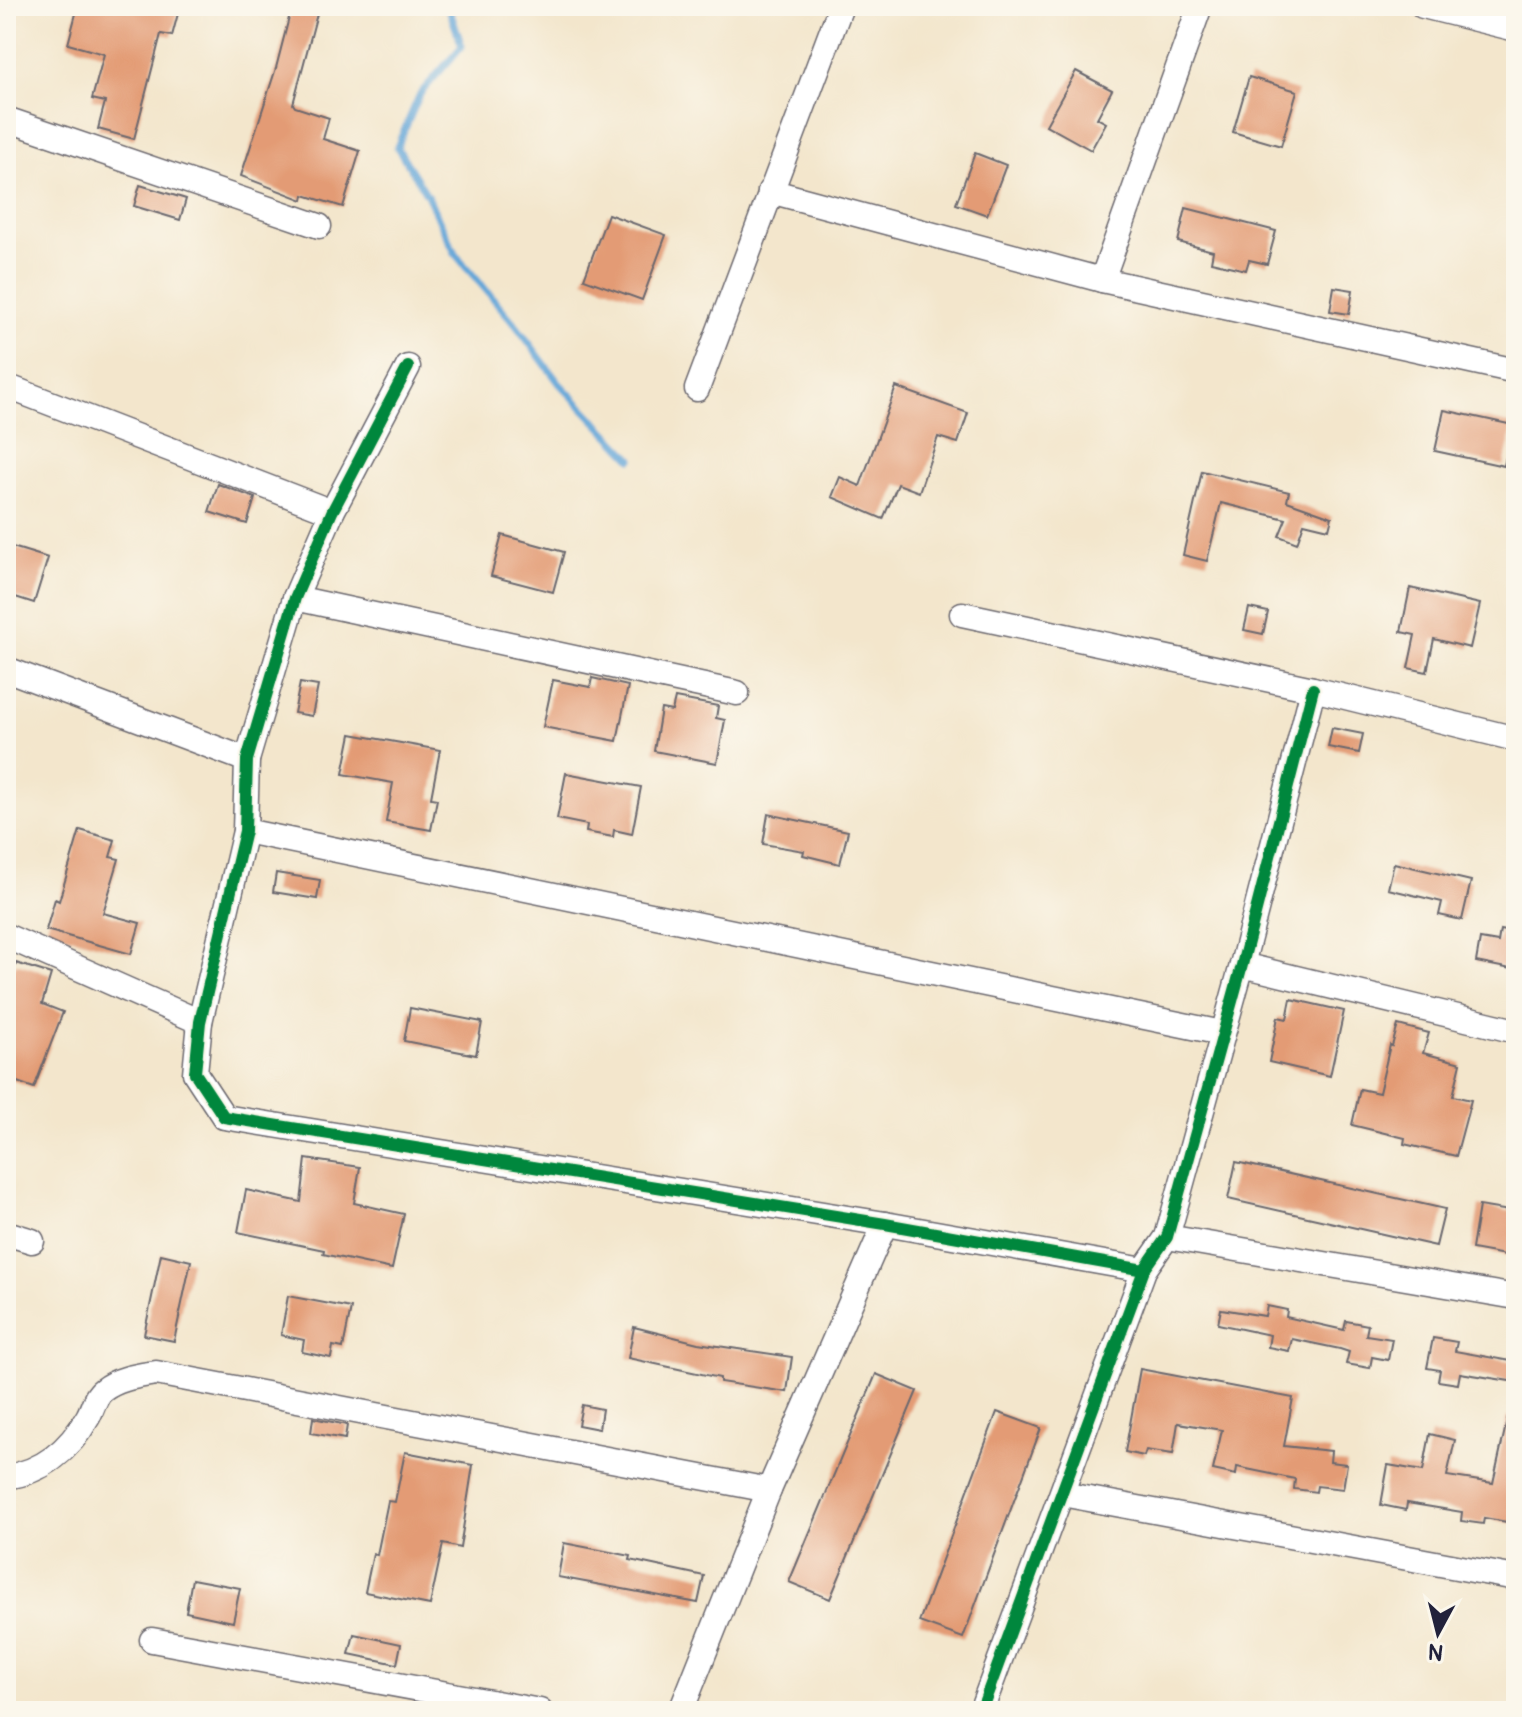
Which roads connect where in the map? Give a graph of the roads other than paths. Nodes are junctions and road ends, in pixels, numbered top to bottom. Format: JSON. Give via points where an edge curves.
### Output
{"nodes":[{"id":1,"x":841,"y":6,"type":"edge"},
{"id":2,"x":1200,"y":6,"type":"edge"},
{"id":3,"x":1423,"y":6,"type":"edge"},
{"id":4,"x":1516,"y":29,"type":"edge"},
{"id":5,"x":6,"y":119,"type":"edge"},
{"id":6,"x":770,"y":191,"type":"junction"},
{"id":7,"x":319,"y":226,"type":"dead end"},
{"id":8,"x":1102,"y":280,"type":"junction"},
{"id":9,"x":408,"y":367,"type":"dead end"},
{"id":10,"x":1516,"y":371,"type":"edge"},
{"id":11,"x":6,"y":386,"type":"edge"},
{"id":12,"x":697,"y":389,"type":"dead end"},
{"id":13,"x":332,"y":512,"type":"junction"},
{"id":14,"x":295,"y":598,"type":"junction"},
{"id":15,"x":962,"y":614,"type":"dead end"},
{"id":16,"x":6,"y":669,"type":"edge"},
{"id":17,"x":1313,"y":689,"type":"junction"},
{"id":18,"x":737,"y":693,"type":"dead end"},
{"id":19,"x":1516,"y":739,"type":"edge"},
{"id":20,"x":247,"y":760,"type":"junction"},
{"id":21,"x":245,"y":831,"type":"junction"},
{"id":22,"x":6,"y":936,"type":"edge"},
{"id":23,"x":1242,"y":965,"type":"junction"},
{"id":24,"x":200,"y":1022,"type":"junction"},
{"id":25,"x":1516,"y":1031,"type":"edge"},
{"id":26,"x":1222,"y":1033,"type":"junction"},
{"id":27,"x":885,"y":1224,"type":"junction"},
{"id":28,"x":6,"y":1233,"type":"edge"},
{"id":29,"x":1167,"y":1237,"type":"junction"},
{"id":30,"x":32,"y":1241,"type":"dead end"},
{"id":31,"x":1144,"y":1270,"type":"junction"},
{"id":32,"x":1516,"y":1297,"type":"edge"},
{"id":33,"x":6,"y":1477,"type":"edge"},
{"id":34,"x":769,"y":1490,"type":"junction"},
{"id":35,"x":1062,"y":1494,"type":"junction"},
{"id":36,"x":1516,"y":1578,"type":"edge"},
{"id":37,"x":152,"y":1640,"type":"dead end"},
{"id":38,"x":540,"y":1711,"type":"edge"},
{"id":39,"x":681,"y":1711,"type":"edge"},
{"id":40,"x":981,"y":1711,"type":"edge"}],
"edges":[{"from":1,"to":6,"type":"street"},
{"from":2,"to":8,"type":"street"},
{"from":3,"to":4,"type":"street"},
{"from":5,"to":7,"type":"street"},
{"from":6,"to":8,"type":"street"},
{"from":6,"to":12,"type":"street"},
{"from":8,"to":10,"type":"street"},
{"from":9,"to":13,"type":"street"},
{"from":11,"to":13,"type":"street"},
{"from":13,"to":14,"type":"street"},
{"from":14,"to":18,"type":"street"},
{"from":14,"to":20,"type":"street"},
{"from":15,"to":17,"type":"street"},
{"from":16,"to":20,"type":"street"},
{"from":17,"to":19,"type":"street"},
{"from":17,"to":23,"type":"street"},
{"from":20,"to":21,"type":"street"},
{"from":21,"to":24,"type":"street"},
{"from":21,"to":26,"type":"street"},
{"from":22,"to":24,"type":"street"},
{"from":23,"to":25,"type":"street"},
{"from":23,"to":26,"type":"street"},
{"from":24,"to":27,"type":"street","via":[[195,1073],[224,1117]]},
{"from":26,"to":29,"type":"street"},
{"from":27,"to":31,"type":"street"},
{"from":27,"to":34,"type":"street"},
{"from":28,"to":30,"type":"street"},
{"from":29,"to":31,"type":"street"},
{"from":29,"to":32,"type":"street"},
{"from":31,"to":35,"type":"street"},
{"from":33,"to":34,"type":"street","via":[[26,1474],[56,1457],[75,1437],[100,1392],[118,1380],[156,1373]]},
{"from":34,"to":39,"type":"street"},
{"from":35,"to":36,"type":"street"},
{"from":35,"to":40,"type":"street"},
{"from":37,"to":38,"type":"street"}]}
